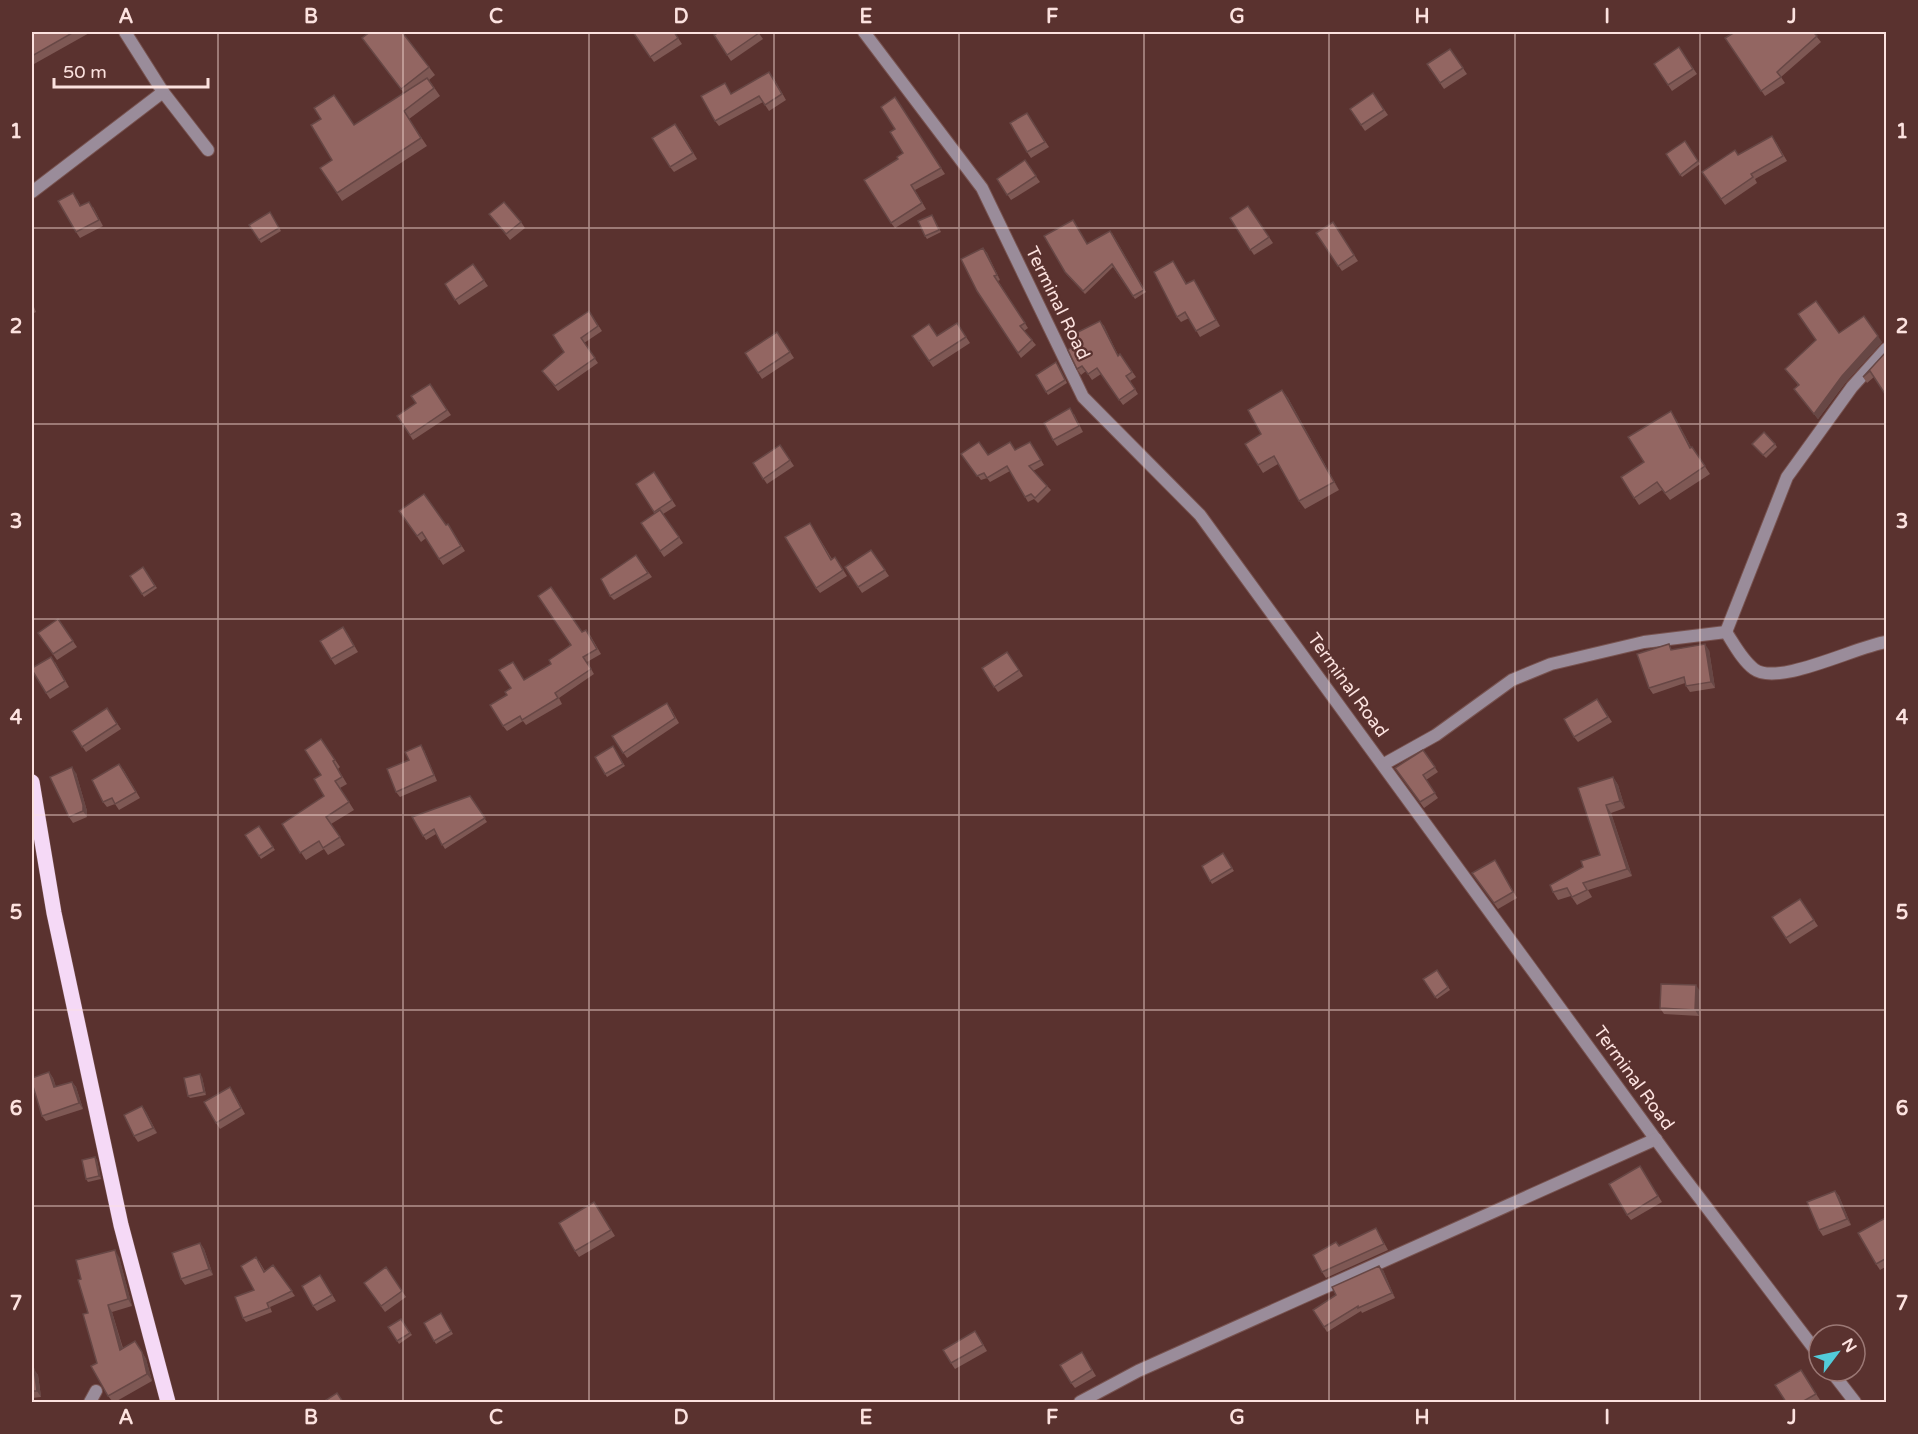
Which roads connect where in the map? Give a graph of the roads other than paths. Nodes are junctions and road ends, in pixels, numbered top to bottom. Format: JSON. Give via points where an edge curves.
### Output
{"nodes":[{"id":1,"x":124,"y":32,"type":"edge"},
{"id":2,"x":864,"y":32,"type":"edge"},
{"id":3,"x":163,"y":93,"type":"junction"},
{"id":4,"x":208,"y":150,"type":"dead end"},
{"id":5,"x":32,"y":192,"type":"edge"},
{"id":6,"x":1887,"y":349,"type":"edge"},
{"id":7,"x":1726,"y":632,"type":"junction"},
{"id":8,"x":1887,"y":642,"type":"edge"},
{"id":9,"x":1384,"y":764,"type":"junction"},
{"id":10,"x":32,"y":782,"type":"edge"},
{"id":11,"x":1656,"y":1139,"type":"junction"},
{"id":12,"x":1807,"y":1339,"type":"edge"},
{"id":13,"x":1840,"y":1383,"type":"edge"},
{"id":14,"x":96,"y":1391,"type":"edge"},
{"id":15,"x":90,"y":1402,"type":"edge"},
{"id":16,"x":168,"y":1402,"type":"edge"},
{"id":17,"x":1080,"y":1402,"type":"edge"},
{"id":18,"x":1855,"y":1402,"type":"edge"}],
"edges":[{"from":1,"to":3,"type":"street"},
{"from":2,"to":9,"type":"street","name":"Terminal Road","via":[[982,188],[1083,397],[1200,515]]},
{"from":3,"to":4,"type":"street"},
{"from":3,"to":5,"type":"street"},
{"from":6,"to":7,"type":"street","via":[[1852,387],[1787,477]]},
{"from":7,"to":8,"type":"street","via":[[1755,670],[1775,674]]},
{"from":7,"to":9,"type":"street","via":[[1644,642],[1541,668],[1512,680],[1436,735]]},
{"from":9,"to":11,"type":"street","name":"Terminal Road"},
{"from":10,"to":16,"type":"main road","via":[[54,913],[118,1213]]},
{"from":11,"to":12,"type":"street","name":"Terminal Road"},
{"from":11,"to":17,"type":"street","via":[[1138,1371]]},
{"from":13,"to":18,"type":"street"},
{"from":14,"to":15,"type":"street"}]}
